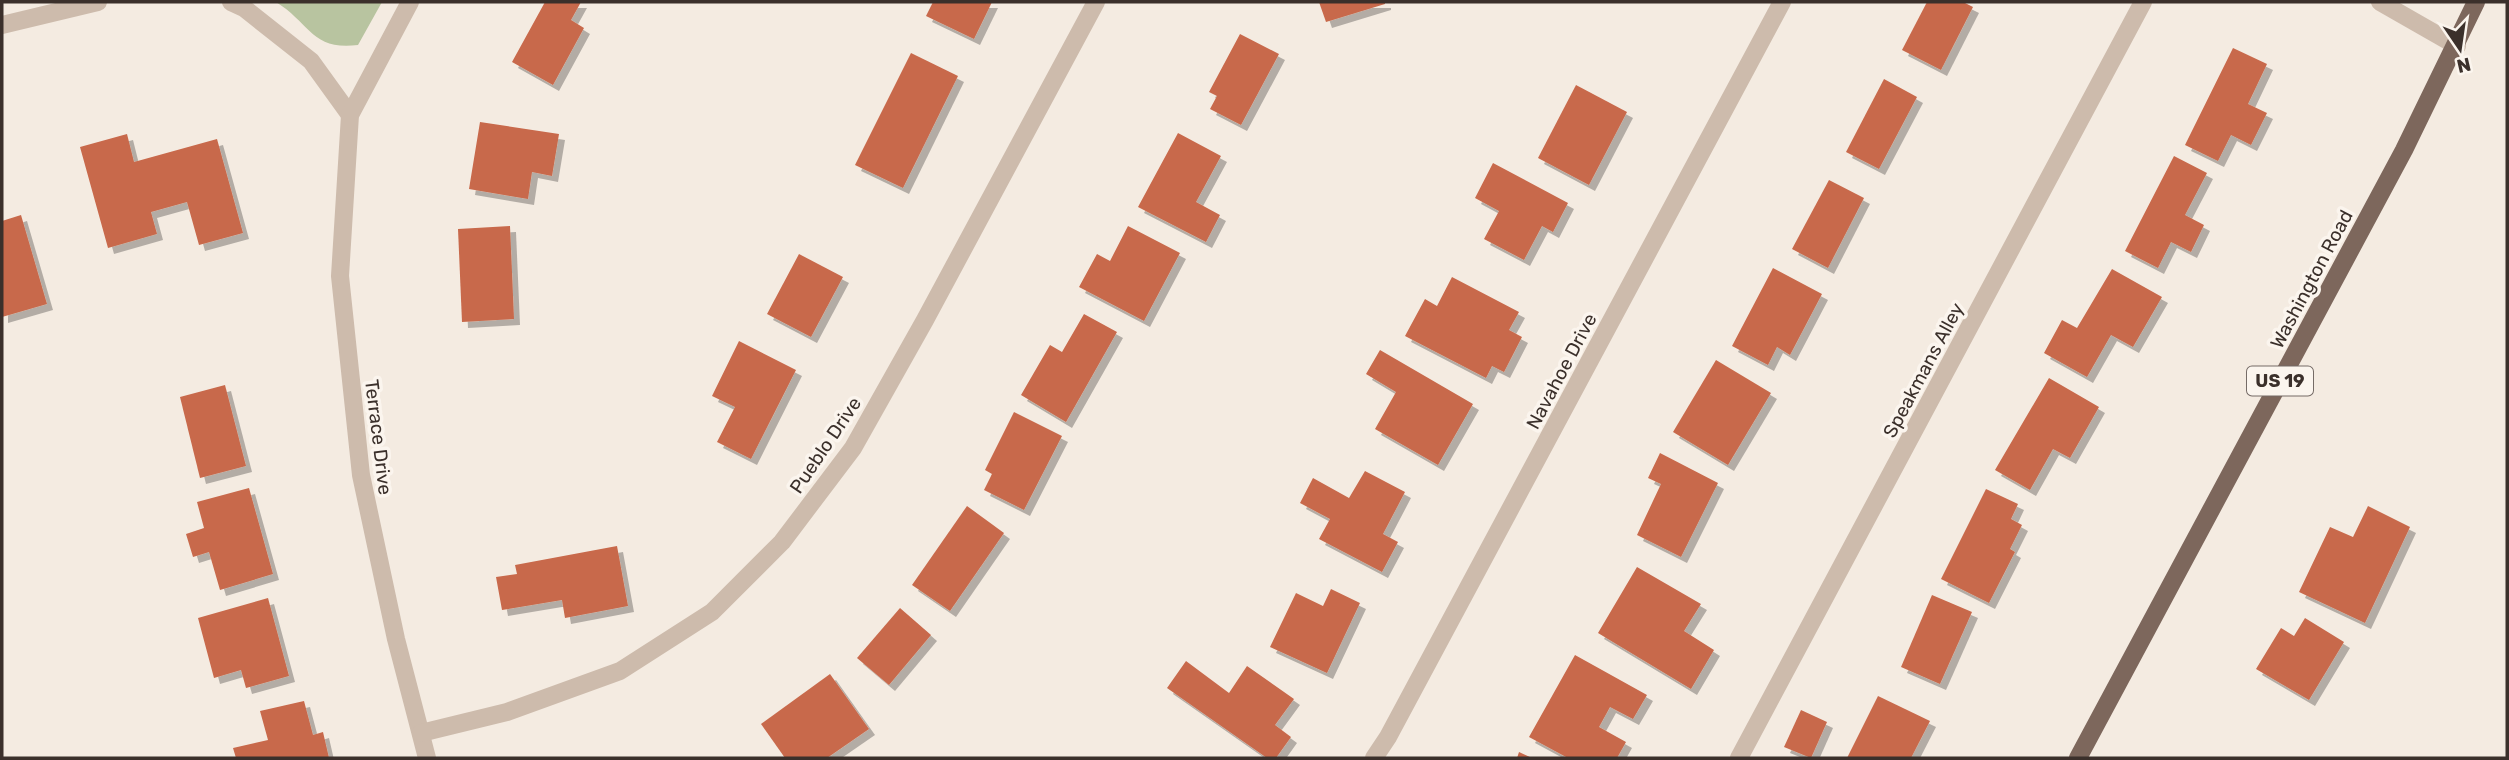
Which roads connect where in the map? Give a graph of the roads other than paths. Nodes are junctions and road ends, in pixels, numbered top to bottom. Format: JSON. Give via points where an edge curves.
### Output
{"nodes":[{"id":1,"x":98,"y":2,"type":"edge"},
{"id":2,"x":231,"y":2,"type":"edge"},
{"id":3,"x":410,"y":2,"type":"edge"},
{"id":4,"x":1096,"y":2,"type":"edge"},
{"id":5,"x":1782,"y":2,"type":"edge"},
{"id":6,"x":2143,"y":2,"type":"edge"},
{"id":7,"x":2380,"y":2,"type":"edge"},
{"id":8,"x":2476,"y":2,"type":"edge"},
{"id":9,"x":2,"y":25,"type":"edge"},
{"id":10,"x":2457,"y":46,"type":"junction"},
{"id":11,"x":350,"y":115,"type":"junction"},
{"id":12,"x":421,"y":733,"type":"junction"},
{"id":13,"x":427,"y":758,"type":"edge"},
{"id":14,"x":1374,"y":758,"type":"edge"},
{"id":15,"x":1740,"y":758,"type":"edge"},
{"id":16,"x":2078,"y":758,"type":"edge"}],
"edges":[{"from":1,"to":9,"type":"street"},
{"from":2,"to":11,"type":"street","via":[[311,61]]},
{"from":3,"to":11,"type":"street","name":"Terrace Drive"},
{"from":4,"to":12,"type":"street","name":"Pueblo Drive","via":[[853,448],[782,542],[712,612],[620,671],[507,712]]},
{"from":5,"to":14,"type":"street","name":"Navahoe Drive"},
{"from":6,"to":15,"type":"street","name":"Speakmans Alley"},
{"from":7,"to":10,"type":"street"},
{"from":8,"to":10,"type":"main road","name":"Washington Road","number":"US 19"},
{"from":10,"to":16,"type":"main road","name":"Washington Road","number":"US 19"},
{"from":11,"to":12,"type":"street","name":"Terrace Drive","via":[[340,276],[361,475]]},
{"from":12,"to":13,"type":"street","name":"Terrace Drive"}]}
